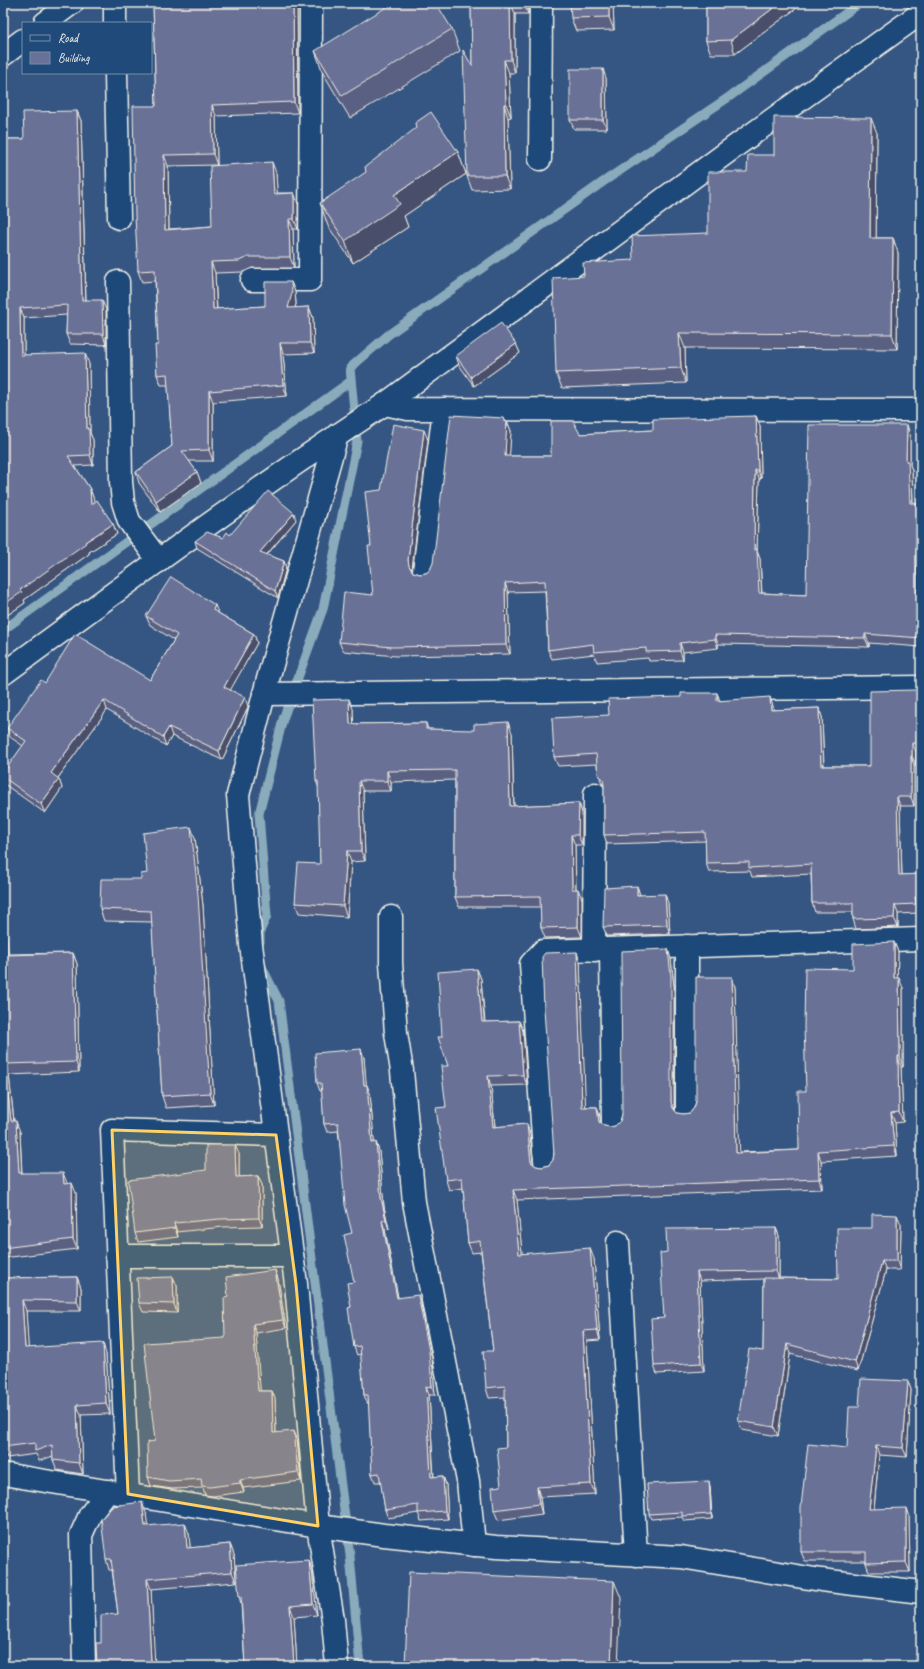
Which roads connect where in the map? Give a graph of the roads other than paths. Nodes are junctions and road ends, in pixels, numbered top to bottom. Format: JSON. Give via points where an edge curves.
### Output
{"nodes":[{"id":1,"x":72,"y":3,"type":"edge"},
{"id":2,"x":115,"y":3,"type":"edge"},
{"id":3,"x":311,"y":3,"type":"edge"},
{"id":4,"x":541,"y":3,"type":"edge"},
{"id":5,"x":921,"y":13,"type":"edge"},
{"id":6,"x":46,"y":22,"type":"edge"},
{"id":7,"x":115,"y":22,"type":"edge"},
{"id":8,"x":22,"y":41,"type":"edge"},
{"id":9,"x":3,"y":55,"type":"edge"},
{"id":10,"x":116,"y":74,"type":"edge"},
{"id":11,"x":540,"y":159,"type":"dead end"},
{"id":12,"x":119,"y":218,"type":"dead end"},
{"id":13,"x":252,"y":280,"type":"dead end"},
{"id":14,"x":118,"y":282,"type":"dead end"},
{"id":15,"x":385,"y":404,"type":"junction"},
{"id":16,"x":444,"y":409,"type":"junction"},
{"id":17,"x":921,"y":410,"type":"edge"},
{"id":18,"x":337,"y":435,"type":"junction"},
{"id":19,"x":154,"y":555,"type":"junction"},
{"id":20,"x":424,"y":571,"type":"dead end"},
{"id":21,"x":3,"y":674,"type":"edge"},
{"id":22,"x":921,"y":687,"type":"edge"},
{"id":23,"x":264,"y":694,"type":"junction"},
{"id":24,"x":595,"y":794,"type":"dead end"},
{"id":25,"x":391,"y":917,"type":"dead end"},
{"id":26,"x":921,"y":939,"type":"edge"},
{"id":27,"x":687,"y":946,"type":"junction"},
{"id":28,"x":602,"y":950,"type":"junction"},
{"id":29,"x":687,"y":1112,"type":"edge"},
{"id":30,"x":613,"y":1125,"type":"edge"},
{"id":31,"x":276,"y":1135,"type":"junction"},
{"id":32,"x":545,"y":1165,"type":"edge"},
{"id":33,"x":618,"y":1242,"type":"dead end"},
{"id":34,"x":117,"y":1256,"type":"junction"},
{"id":35,"x":292,"y":1256,"type":"junction"},
{"id":36,"x":3,"y":1474,"type":"edge"},
{"id":37,"x":118,"y":1493,"type":"junction"},
{"id":38,"x":318,"y":1526,"type":"junction"},
{"id":39,"x":474,"y":1545,"type":"junction"},
{"id":40,"x":636,"y":1554,"type":"junction"},
{"id":41,"x":921,"y":1592,"type":"edge"},
{"id":42,"x":84,"y":1666,"type":"edge"},
{"id":43,"x":337,"y":1666,"type":"edge"}],
"edges":[{"from":1,"to":6,"type":"street"},
{"from":2,"to":7,"type":"street"},
{"from":3,"to":13,"type":"street","via":[[310,280]]},
{"from":4,"to":11,"type":"street"},
{"from":5,"to":15,"type":"street"},
{"from":8,"to":9,"type":"street"},
{"from":10,"to":12,"type":"street"},
{"from":14,"to":19,"type":"street","via":[[123,502],[129,521]]},
{"from":15,"to":16,"type":"street","via":[[408,409]]},
{"from":15,"to":18,"type":"street"},
{"from":16,"to":17,"type":"street"},
{"from":16,"to":20,"type":"street"},
{"from":18,"to":19,"type":"street"},
{"from":18,"to":23,"type":"street"},
{"from":19,"to":21,"type":"street"},
{"from":22,"to":23,"type":"street"},
{"from":23,"to":31,"type":"street","via":[[238,795],[251,945]]},
{"from":24,"to":28,"type":"street"},
{"from":25,"to":39,"type":"street","via":[[396,1033],[414,1202],[468,1481]]},
{"from":26,"to":27,"type":"street"},
{"from":27,"to":28,"type":"street"},
{"from":27,"to":29,"type":"street"},
{"from":28,"to":30,"type":"street"},
{"from":28,"to":32,"type":"street","via":[[543,951],[531,964]]},
{"from":31,"to":34,"type":"street","via":[[112,1130]]},
{"from":31,"to":35,"type":"street"},
{"from":33,"to":40,"type":"street"},
{"from":34,"to":35,"type":"street"},
{"from":34,"to":37,"type":"street"},
{"from":35,"to":38,"type":"street"},
{"from":36,"to":37,"type":"street"},
{"from":37,"to":38,"type":"street"},
{"from":37,"to":42,"type":"street","via":[[90,1515],[81,1535]]},
{"from":38,"to":39,"type":"street"},
{"from":38,"to":43,"type":"street","via":[[333,1620]]},
{"from":39,"to":40,"type":"street"},
{"from":40,"to":41,"type":"street","via":[[681,1557],[821,1580]]}]}
